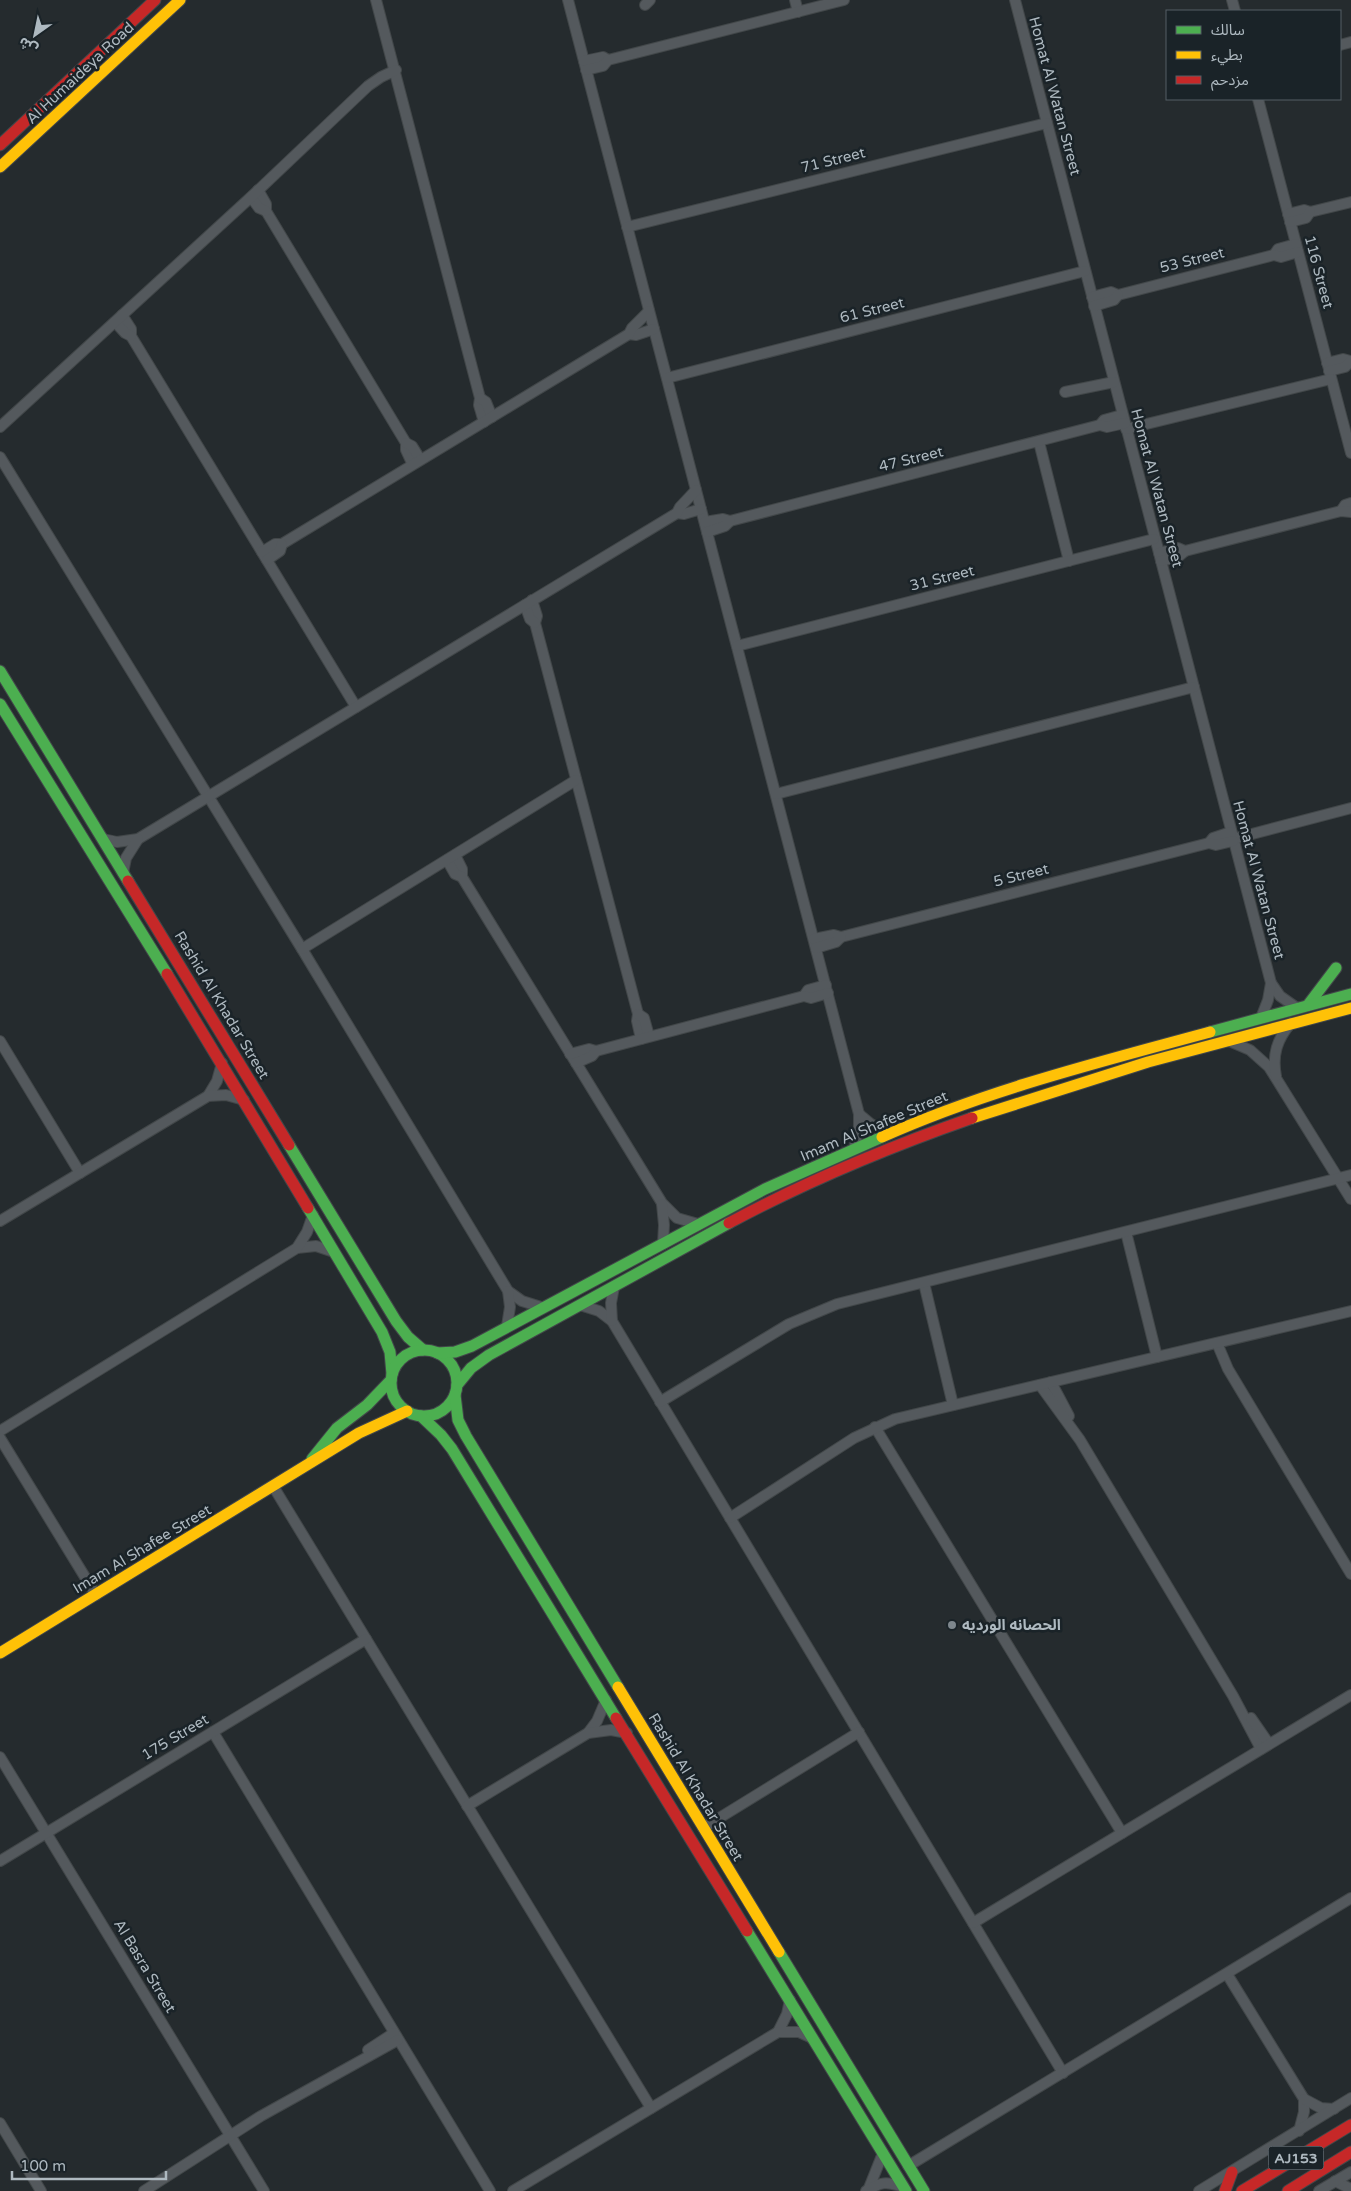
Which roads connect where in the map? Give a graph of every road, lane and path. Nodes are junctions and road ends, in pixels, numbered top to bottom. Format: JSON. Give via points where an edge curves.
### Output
{"nodes":[{"id":1,"x":155,"y":0,"type":"edge"},
{"id":2,"x":180,"y":0,"type":"edge"},
{"id":3,"x":376,"y":0,"type":"edge"},
{"id":4,"x":568,"y":0,"type":"edge"},
{"id":5,"x":796,"y":0,"type":"edge"},
{"id":6,"x":844,"y":0,"type":"edge"},
{"id":7,"x":1014,"y":0,"type":"edge"},
{"id":8,"x":804,"y":7,"type":"edge"},
{"id":9,"x":585,"y":65,"type":"junction"},
{"id":10,"x":396,"y":70,"type":"junction"},
{"id":11,"x":1258,"y":100,"type":"edge"},
{"id":12,"x":1046,"y":123,"type":"junction"},
{"id":13,"x":0,"y":145,"type":"edge"},
{"id":14,"x":0,"y":168,"type":"edge"},
{"id":15,"x":255,"y":194,"type":"junction"},
{"id":16,"x":1351,"y":202,"type":"edge"},
{"id":17,"x":1289,"y":218,"type":"junction"},
{"id":18,"x":627,"y":227,"type":"junction"},
{"id":19,"x":1297,"y":248,"type":"junction"},
{"id":20,"x":1085,"y":271,"type":"junction"},
{"id":21,"x":1093,"y":301,"type":"junction"},
{"id":22,"x":649,"y":311,"type":"junction"},
{"id":23,"x":119,"y":318,"type":"junction"},
{"id":24,"x":654,"y":329,"type":"junction"},
{"id":25,"x":629,"y":334,"type":"junction"},
{"id":26,"x":1350,"y":361,"type":"edge"},
{"id":27,"x":1329,"y":371,"type":"junction"},
{"id":28,"x":667,"y":378,"type":"junction"},
{"id":29,"x":1114,"y":382,"type":"junction"},
{"id":30,"x":1065,"y":392,"type":"dead end"},
{"id":31,"x":488,"y":419,"type":"junction"},
{"id":32,"x":1124,"y":422,"type":"junction"},
{"id":33,"x":0,"y":427,"type":"edge"},
{"id":34,"x":1039,"y":442,"type":"junction"},
{"id":35,"x":1351,"y":453,"type":"edge"},
{"id":36,"x":0,"y":457,"type":"edge"},
{"id":37,"x":416,"y":461,"type":"junction"},
{"id":38,"x":696,"y":490,"type":"junction"},
{"id":39,"x":1351,"y":503,"type":"edge"},
{"id":40,"x":701,"y":509,"type":"junction"},
{"id":41,"x":1346,"y":511,"type":"edge"},
{"id":42,"x":676,"y":513,"type":"junction"},
{"id":43,"x":706,"y":527,"type":"junction"},
{"id":44,"x":1154,"y":539,"type":"junction"},
{"id":45,"x":264,"y":556,"type":"junction"},
{"id":46,"x":1160,"y":557,"type":"junction"},
{"id":47,"x":1069,"y":561,"type":"junction"},
{"id":48,"x":529,"y":602,"type":"junction"},
{"id":49,"x":737,"y":646,"type":"junction"},
{"id":50,"x":0,"y":672,"type":"edge"},
{"id":51,"x":1194,"y":688,"type":"junction"},
{"id":52,"x":0,"y":704,"type":"edge"},
{"id":53,"x":356,"y":707,"type":"junction"},
{"id":54,"x":576,"y":780,"type":"junction"},
{"id":55,"x":776,"y":794,"type":"junction"},
{"id":56,"x":208,"y":797,"type":"junction"},
{"id":57,"x":1351,"y":808,"type":"edge"},
{"id":58,"x":1232,"y":837,"type":"junction"},
{"id":59,"x":103,"y":839,"type":"junction"},
{"id":60,"x":138,"y":839,"type":"junction"},
{"id":61,"x":451,"y":858,"type":"junction"},
{"id":62,"x":124,"y":872,"type":"junction"},
{"id":63,"x":815,"y":943,"type":"junction"},
{"id":64,"x":302,"y":948,"type":"junction"},
{"id":65,"x":1336,"y":968,"type":"dead end"},
{"id":66,"x":1270,"y":984,"type":"junction"},
{"id":67,"x":827,"y":989,"type":"junction"},
{"id":68,"x":1351,"y":994,"type":"edge"},
{"id":69,"x":1302,"y":1007,"type":"junction"},
{"id":70,"x":1351,"y":1008,"type":"edge"},
{"id":71,"x":1261,"y":1018,"type":"junction"},
{"id":72,"x":1292,"y":1023,"type":"junction"},
{"id":73,"x":645,"y":1038,"type":"junction"},
{"id":74,"x":0,"y":1040,"type":"edge"},
{"id":75,"x":1229,"y":1041,"type":"junction"},
{"id":76,"x":573,"y":1058,"type":"junction"},
{"id":77,"x":222,"y":1063,"type":"junction"},
{"id":78,"x":1276,"y":1077,"type":"junction"},
{"id":79,"x":208,"y":1096,"type":"junction"},
{"id":80,"x":244,"y":1100,"type":"junction"},
{"id":81,"x":859,"y":1114,"type":"junction"},
{"id":82,"x":888,"y":1134,"type":"junction"},
{"id":83,"x":854,"y":1149,"type":"junction"},
{"id":84,"x":80,"y":1173,"type":"junction"},
{"id":85,"x":1351,"y":1175,"type":"edge"},
{"id":86,"x":1338,"y":1178,"type":"junction"},
{"id":87,"x":1351,"y":1199,"type":"edge"},
{"id":88,"x":662,"y":1203,"type":"junction"},
{"id":89,"x":313,"y":1215,"type":"junction"},
{"id":90,"x":0,"y":1221,"type":"edge"},
{"id":91,"x":698,"y":1224,"type":"junction"},
{"id":92,"x":1126,"y":1232,"type":"junction"},
{"id":93,"x":663,"y":1244,"type":"junction"},
{"id":94,"x":297,"y":1248,"type":"junction"},
{"id":95,"x":334,"y":1252,"type":"junction"},
{"id":96,"x":924,"y":1283,"type":"junction"},
{"id":97,"x":614,"y":1287,"type":"junction"},
{"id":98,"x":508,"y":1291,"type":"junction"},
{"id":99,"x":580,"y":1305,"type":"junction"},
{"id":100,"x":541,"y":1308,"type":"junction"},
{"id":101,"x":1351,"y":1311,"type":"edge"},
{"id":102,"x":612,"y":1321,"type":"junction"},
{"id":103,"x":507,"y":1326,"type":"junction"},
{"id":104,"x":1217,"y":1343,"type":"junction"},
{"id":105,"x":423,"y":1350,"type":"junction"},
{"id":106,"x":438,"y":1353,"type":"junction"},
{"id":107,"x":1157,"y":1357,"type":"junction"},
{"id":108,"x":391,"y":1377,"type":"junction"},
{"id":109,"x":1045,"y":1383,"type":"junction"},
{"id":110,"x":456,"y":1390,"type":"junction"},
{"id":111,"x":660,"y":1402,"type":"junction"},
{"id":112,"x":953,"y":1405,"type":"junction"},
{"id":113,"x":407,"y":1411,"type":"junction"},
{"id":114,"x":421,"y":1416,"type":"junction"},
{"id":115,"x":875,"y":1427,"type":"junction"},
{"id":116,"x":0,"y":1430,"type":"edge"},
{"id":117,"x":0,"y":1438,"type":"edge"},
{"id":118,"x":300,"y":1470,"type":"junction"},
{"id":119,"x":273,"y":1486,"type":"junction"},
{"id":120,"x":730,"y":1518,"type":"junction"},
{"id":121,"x":1350,"y":1568,"type":"edge"},
{"id":122,"x":96,"y":1595,"type":"junction"},
{"id":123,"x":366,"y":1639,"type":"junction"},
{"id":124,"x":0,"y":1653,"type":"edge"},
{"id":125,"x":1351,"y":1695,"type":"edge"},
{"id":126,"x":606,"y":1700,"type":"junction"},
{"id":127,"x":212,"y":1732,"type":"junction"},
{"id":128,"x":588,"y":1732,"type":"junction"},
{"id":129,"x":859,"y":1732,"type":"junction"},
{"id":130,"x":627,"y":1733,"type":"junction"},
{"id":131,"x":1265,"y":1747,"type":"junction"},
{"id":132,"x":0,"y":1757,"type":"edge"},
{"id":133,"x":467,"y":1806,"type":"junction"},
{"id":134,"x":703,"y":1828,"type":"junction"},
{"id":135,"x":46,"y":1833,"type":"junction"},
{"id":136,"x":1122,"y":1834,"type":"junction"},
{"id":137,"x":0,"y":1861,"type":"edge"},
{"id":138,"x":1351,"y":1898,"type":"edge"},
{"id":139,"x":973,"y":1922,"type":"junction"},
{"id":140,"x":1227,"y":1974,"type":"junction"},
{"id":141,"x":790,"y":2000,"type":"junction"},
{"id":142,"x":778,"y":2032,"type":"junction"},
{"id":143,"x":396,"y":2036,"type":"junction"},
{"id":144,"x":812,"y":2038,"type":"junction"},
{"id":145,"x":1063,"y":2072,"type":"junction"},
{"id":146,"x":1351,"y":2098,"type":"edge"},
{"id":147,"x":1304,"y":2099,"type":"junction"},
{"id":148,"x":651,"y":2108,"type":"junction"},
{"id":149,"x":1334,"y":2109,"type":"junction"},
{"id":150,"x":0,"y":2123,"type":"edge"},
{"id":151,"x":1351,"y":2125,"type":"edge"},
{"id":152,"x":1299,"y":2131,"type":"junction"},
{"id":153,"x":232,"y":2137,"type":"junction"},
{"id":154,"x":1351,"y":2152,"type":"edge"},
{"id":155,"x":883,"y":2153,"type":"junction"},
{"id":156,"x":908,"y":2166,"type":"junction"},
{"id":157,"x":1232,"y":2172,"type":"junction"},
{"id":158,"x":1351,"y":2172,"type":"edge"},
{"id":159,"x":1335,"y":2182,"type":"junction"},
{"id":160,"x":904,"y":2189,"type":"edge"},
{"id":161,"x":1351,"y":2189,"type":"edge"},
{"id":162,"x":867,"y":2190,"type":"edge"},
{"id":163,"x":41,"y":2191,"type":"edge"},
{"id":164,"x":144,"y":2191,"type":"edge"},
{"id":165,"x":264,"y":2191,"type":"edge"},
{"id":166,"x":490,"y":2191,"type":"edge"},
{"id":167,"x":513,"y":2191,"type":"edge"},
{"id":168,"x":924,"y":2191,"type":"edge"},
{"id":169,"x":1199,"y":2191,"type":"edge"},
{"id":170,"x":1225,"y":2191,"type":"edge"},
{"id":171,"x":1242,"y":2191,"type":"edge"},
{"id":172,"x":1288,"y":2191,"type":"edge"},
{"id":173,"x":1319,"y":2191,"type":"edge"}],
"edges":[{"from":1,"to":13,"type":"street","name":"Al Humaideya Road"},
{"from":2,"to":14,"type":"street","name":"Al Humaideya Road"},
{"from":3,"to":10,"type":"street"},
{"from":4,"to":9,"type":"street"},
{"from":5,"to":8,"type":"street"},
{"from":6,"to":8,"type":"street"},
{"from":7,"to":12,"type":"street","name":"Homat Al Watan Street"},
{"from":8,"to":9,"type":"street","via":[[608,60],[603,57]]},
{"from":9,"to":18,"type":"street"},
{"from":10,"to":15,"type":"street","via":[[368,86]]},
{"from":10,"to":31,"type":"street"},
{"from":11,"to":17,"type":"street","name":"116 Street"},
{"from":12,"to":18,"type":"street","name":"71 Street"},
{"from":12,"to":20,"type":"street","name":"Homat Al Watan Street"},
{"from":15,"to":23,"type":"street"},
{"from":15,"to":37,"type":"street","via":[[266,204],[266,211],[406,443],[406,450]]},
{"from":16,"to":17,"type":"street","via":[[1310,212],[1304,210]]},
{"from":17,"to":19,"type":"street","name":"116 Street"},
{"from":18,"to":22,"type":"street"},
{"from":19,"to":21,"type":"street","name":"53 Street","via":[[1278,249],[1274,255],[1118,294],[1111,292]]},
{"from":19,"to":27,"type":"street","name":"116 Street"},
{"from":20,"to":21,"type":"street","name":"Homat Al Watan Street"},
{"from":20,"to":28,"type":"street","name":"61 Street"},
{"from":21,"to":29,"type":"street","name":"Homat Al Watan Street"},
{"from":22,"to":24,"type":"street"},
{"from":22,"to":25,"type":"street"},
{"from":23,"to":33,"type":"street"},
{"from":23,"to":45,"type":"street","via":[[131,329],[131,336]]},
{"from":24,"to":25,"type":"street"},
{"from":24,"to":28,"type":"street"},
{"from":25,"to":31,"type":"street"},
{"from":26,"to":27,"type":"street","name":"47 Street","via":[[1346,366]]},
{"from":27,"to":32,"type":"street","name":"47 Street"},
{"from":27,"to":35,"type":"street","name":"116 Street"},
{"from":28,"to":38,"type":"street"},
{"from":29,"to":30,"type":"street"},
{"from":29,"to":32,"type":"street","name":"Homat Al Watan Street"},
{"from":31,"to":37,"type":"street"},
{"from":32,"to":34,"type":"street","name":"47 Street","via":[[1104,420],[1100,426]]},
{"from":32,"to":44,"type":"street","name":"Homat Al Watan Street"},
{"from":34,"to":43,"type":"street","name":"47 Street","via":[[730,521],[725,526]]},
{"from":34,"to":47,"type":"street"},
{"from":36,"to":56,"type":"street"},
{"from":37,"to":45,"type":"street","via":[[282,544],[275,544]]},
{"from":38,"to":40,"type":"street"},
{"from":38,"to":42,"type":"street"},
{"from":39,"to":41,"type":"street","via":[[1345,505]]},
{"from":40,"to":42,"type":"street"},
{"from":40,"to":43,"type":"street"},
{"from":41,"to":46,"type":"street","via":[[1185,551],[1178,548]]},
{"from":42,"to":48,"type":"street"},
{"from":43,"to":49,"type":"street"},
{"from":44,"to":46,"type":"street","name":"Homat Al Watan Street"},
{"from":44,"to":47,"type":"street","name":"31 Street"},
{"from":45,"to":53,"type":"street"},
{"from":46,"to":51,"type":"street","name":"Homat Al Watan Street"},
{"from":47,"to":49,"type":"street","name":"31 Street"},
{"from":48,"to":53,"type":"street"},
{"from":48,"to":54,"type":"street","via":[[537,616],[535,623]]},
{"from":49,"to":55,"type":"street"},
{"from":50,"to":59,"type":"street","name":"Rashid Al Khadar Street"},
{"from":51,"to":55,"type":"street"},
{"from":51,"to":58,"type":"street","name":"Homat Al Watan Street"},
{"from":52,"to":77,"type":"street","name":"Rashid Al Khadar Street"},
{"from":53,"to":56,"type":"street"},
{"from":54,"to":61,"type":"street"},
{"from":54,"to":73,"type":"street","via":[[638,1014],[637,1021]]},
{"from":55,"to":63,"type":"street"},
{"from":56,"to":60,"type":"street"},
{"from":56,"to":64,"type":"street"},
{"from":57,"to":58,"type":"street","name":"5 Street"},
{"from":58,"to":63,"type":"street","name":"5 Street","via":[[1215,836],[1209,843],[841,937],[836,942]]},
{"from":58,"to":66,"type":"street","name":"Homat Al Watan Street"},
{"from":59,"to":60,"type":"street","via":[[117,842]]},
{"from":59,"to":62,"type":"street","name":"Rashid Al Khadar Street"},
{"from":60,"to":62,"type":"street","via":[[126,858]]},
{"from":61,"to":64,"type":"street"},
{"from":61,"to":76,"type":"street","via":[[456,874],[462,877]]},
{"from":62,"to":105,"type":"street","name":"Rashid Al Khadar Street","via":[[396,1321]]},
{"from":63,"to":67,"type":"street"},
{"from":64,"to":98,"type":"street"},
{"from":65,"to":69,"type":"street"},
{"from":66,"to":69,"type":"street","name":"Homat Al Watan Street","via":[[1280,996]]},
{"from":66,"to":71,"type":"street","name":"Homat Al Watan Street"},
{"from":67,"to":73,"type":"street","via":[[811,998],[804,996]]},
{"from":67,"to":81,"type":"street"},
{"from":68,"to":69,"type":"street","name":"Imam Al Shafee Street"},
{"from":69,"to":71,"type":"street","name":"Imam Al Shafee Street"},
{"from":70,"to":72,"type":"street","name":"Imam Al Shafee Street"},
{"from":71,"to":82,"type":"street","name":"Imam Al Shafee Street","via":[[1056,1074]]},
{"from":72,"to":75,"type":"street","name":"Imam Al Shafee Street"},
{"from":72,"to":78,"type":"street","via":[[1274,1054]]},
{"from":73,"to":76,"type":"street","via":[[596,1051],[592,1056]]},
{"from":74,"to":84,"type":"street"},
{"from":75,"to":78,"type":"street","via":[[1261,1058]]},
{"from":75,"to":97,"type":"street","name":"Imam Al Shafee Street","via":[[1061,1088],[914,1139],[771,1201]]},
{"from":76,"to":88,"type":"street"},
{"from":77,"to":79,"type":"street"},
{"from":77,"to":80,"type":"street","name":"Rashid Al Khadar Street"},
{"from":78,"to":86,"type":"street"},
{"from":79,"to":80,"type":"street","via":[[226,1095]]},
{"from":79,"to":84,"type":"street"},
{"from":80,"to":89,"type":"street","name":"Rashid Al Khadar Street"},
{"from":81,"to":82,"type":"street"},
{"from":81,"to":83,"type":"street"},
{"from":82,"to":83,"type":"street","name":"Imam Al Shafee Street"},
{"from":83,"to":91,"type":"street","name":"Imam Al Shafee Street","via":[[765,1189]]},
{"from":84,"to":90,"type":"street"},
{"from":85,"to":86,"type":"street"},
{"from":86,"to":87,"type":"street"},
{"from":86,"to":92,"type":"street"},
{"from":88,"to":91,"type":"street","via":[[677,1218]]},
{"from":88,"to":93,"type":"street"},
{"from":89,"to":94,"type":"street"},
{"from":89,"to":95,"type":"street","name":"Rashid Al Khadar Street"},
{"from":91,"to":93,"type":"street","name":"Imam Al Shafee Street"},
{"from":92,"to":96,"type":"street"},
{"from":92,"to":107,"type":"street"},
{"from":93,"to":100,"type":"street","name":"Imam Al Shafee Street"},
{"from":94,"to":95,"type":"street","via":[[316,1246]]},
{"from":94,"to":116,"type":"street"},
{"from":95,"to":108,"type":"street","name":"Rashid Al Khadar Street","via":[[382,1332],[390,1352]]},
{"from":96,"to":111,"type":"street","via":[[837,1304],[805,1316]]},
{"from":96,"to":112,"type":"street"},
{"from":97,"to":99,"type":"street","name":"Imam Al Shafee Street"},
{"from":97,"to":102,"type":"street"},
{"from":98,"to":100,"type":"street"},
{"from":98,"to":103,"type":"street"},
{"from":99,"to":102,"type":"street","via":[[599,1311]]},
{"from":99,"to":110,"type":"street","name":"Imam Al Shafee Street","via":[[478,1361],[466,1371]]},
{"from":100,"to":103,"type":"street","name":"Imam Al Shafee Street"},
{"from":101,"to":104,"type":"street"},
{"from":102,"to":111,"type":"street"},
{"from":103,"to":106,"type":"street","name":"Imam Al Shafee Street","via":[[464,1350]]},
{"from":104,"to":107,"type":"street"},
{"from":104,"to":121,"type":"street","via":[[1228,1370]]},
{"from":105,"to":106,"type":"street"},
{"from":105,"to":108,"type":"street","via":[[407,1354],[395,1366]]},
{"from":106,"to":110,"type":"street","via":[[452,1366]]},
{"from":107,"to":109,"type":"street"},
{"from":108,"to":113,"type":"street","via":[[393,1395]]},
{"from":108,"to":118,"type":"street","name":"Imam Al Shafee Street","via":[[367,1405],[337,1428]]},
{"from":109,"to":112,"type":"street"},
{"from":109,"to":131,"type":"street","via":[[1233,1696],[1247,1712]]},
{"from":110,"to":114,"type":"street","via":[[451,1402],[438,1413]]},
{"from":110,"to":134,"type":"street","name":"Rashid Al Khadar Street","via":[[458,1420],[466,1436]]},
{"from":111,"to":120,"type":"street"},
{"from":112,"to":115,"type":"street","via":[[906,1415]]},
{"from":113,"to":114,"type":"street"},
{"from":113,"to":118,"type":"street","name":"Imam Al Shafee Street","via":[[370,1427]]},
{"from":114,"to":126,"type":"street","name":"Rashid Al Khadar Street","via":[[452,1449]]},
{"from":115,"to":120,"type":"street"},
{"from":115,"to":136,"type":"street"},
{"from":117,"to":122,"type":"street"},
{"from":118,"to":119,"type":"street","name":"Imam Al Shafee Street"},
{"from":119,"to":122,"type":"street","name":"Imam Al Shafee Street"},
{"from":119,"to":123,"type":"street"},
{"from":120,"to":129,"type":"street"},
{"from":122,"to":124,"type":"street","name":"Imam Al Shafee Street"},
{"from":123,"to":127,"type":"street","name":"175 Street"},
{"from":123,"to":133,"type":"street"},
{"from":125,"to":131,"type":"street"},
{"from":126,"to":128,"type":"street"},
{"from":126,"to":130,"type":"street","name":"Rashid Al Khadar Street"},
{"from":127,"to":135,"type":"street","name":"175 Street"},
{"from":127,"to":143,"type":"street"},
{"from":128,"to":130,"type":"street","via":[[611,1730]]},
{"from":128,"to":133,"type":"street"},
{"from":129,"to":134,"type":"street"},
{"from":129,"to":139,"type":"street"},
{"from":130,"to":141,"type":"street","name":"Rashid Al Khadar Street"},
{"from":131,"to":136,"type":"street"},
{"from":132,"to":135,"type":"street","name":"Al Basra Street"},
{"from":133,"to":148,"type":"street"},
{"from":134,"to":156,"type":"street","name":"Rashid Al Khadar Street"},
{"from":135,"to":137,"type":"street","name":"175 Street"},
{"from":135,"to":153,"type":"street","name":"Al Basra Street"},
{"from":136,"to":139,"type":"street"},
{"from":138,"to":140,"type":"street"},
{"from":139,"to":145,"type":"street"},
{"from":140,"to":145,"type":"street"},
{"from":140,"to":147,"type":"street"},
{"from":141,"to":142,"type":"street"},
{"from":141,"to":144,"type":"street","name":"Rashid Al Khadar Street"},
{"from":142,"to":144,"type":"street","via":[[799,2032]]},
{"from":142,"to":148,"type":"street"},
{"from":143,"to":153,"type":"street","via":[[266,2113]]},
{"from":143,"to":166,"type":"street"},
{"from":144,"to":155,"type":"street","name":"Rashid Al Khadar Street"},
{"from":145,"to":156,"type":"street"},
{"from":146,"to":149,"type":"street"},
{"from":147,"to":149,"type":"street","via":[[1315,2106]]},
{"from":147,"to":152,"type":"street","via":[[1304,2119]]},
{"from":148,"to":167,"type":"street"},
{"from":149,"to":152,"type":"street"},
{"from":150,"to":163,"type":"street"},
{"from":151,"to":171,"type":"street","number":"AJ153"},
{"from":152,"to":157,"type":"street"},
{"from":153,"to":164,"type":"street"},
{"from":153,"to":165,"type":"street","name":"Al Basra Street"},
{"from":154,"to":172,"type":"street","number":"AJ153"},
{"from":155,"to":160,"type":"street","name":"Rashid Al Khadar Street"},
{"from":155,"to":162,"type":"street"},
{"from":156,"to":168,"type":"street","name":"Rashid Al Khadar Street"},
{"from":157,"to":169,"type":"street"},
{"from":157,"to":170,"type":"street"},
{"from":158,"to":159,"type":"street"},
{"from":159,"to":161,"type":"street"},
{"from":159,"to":173,"type":"street"},
{"from":160,"to":162,"type":"street","via":[[878,2183]]}]}
